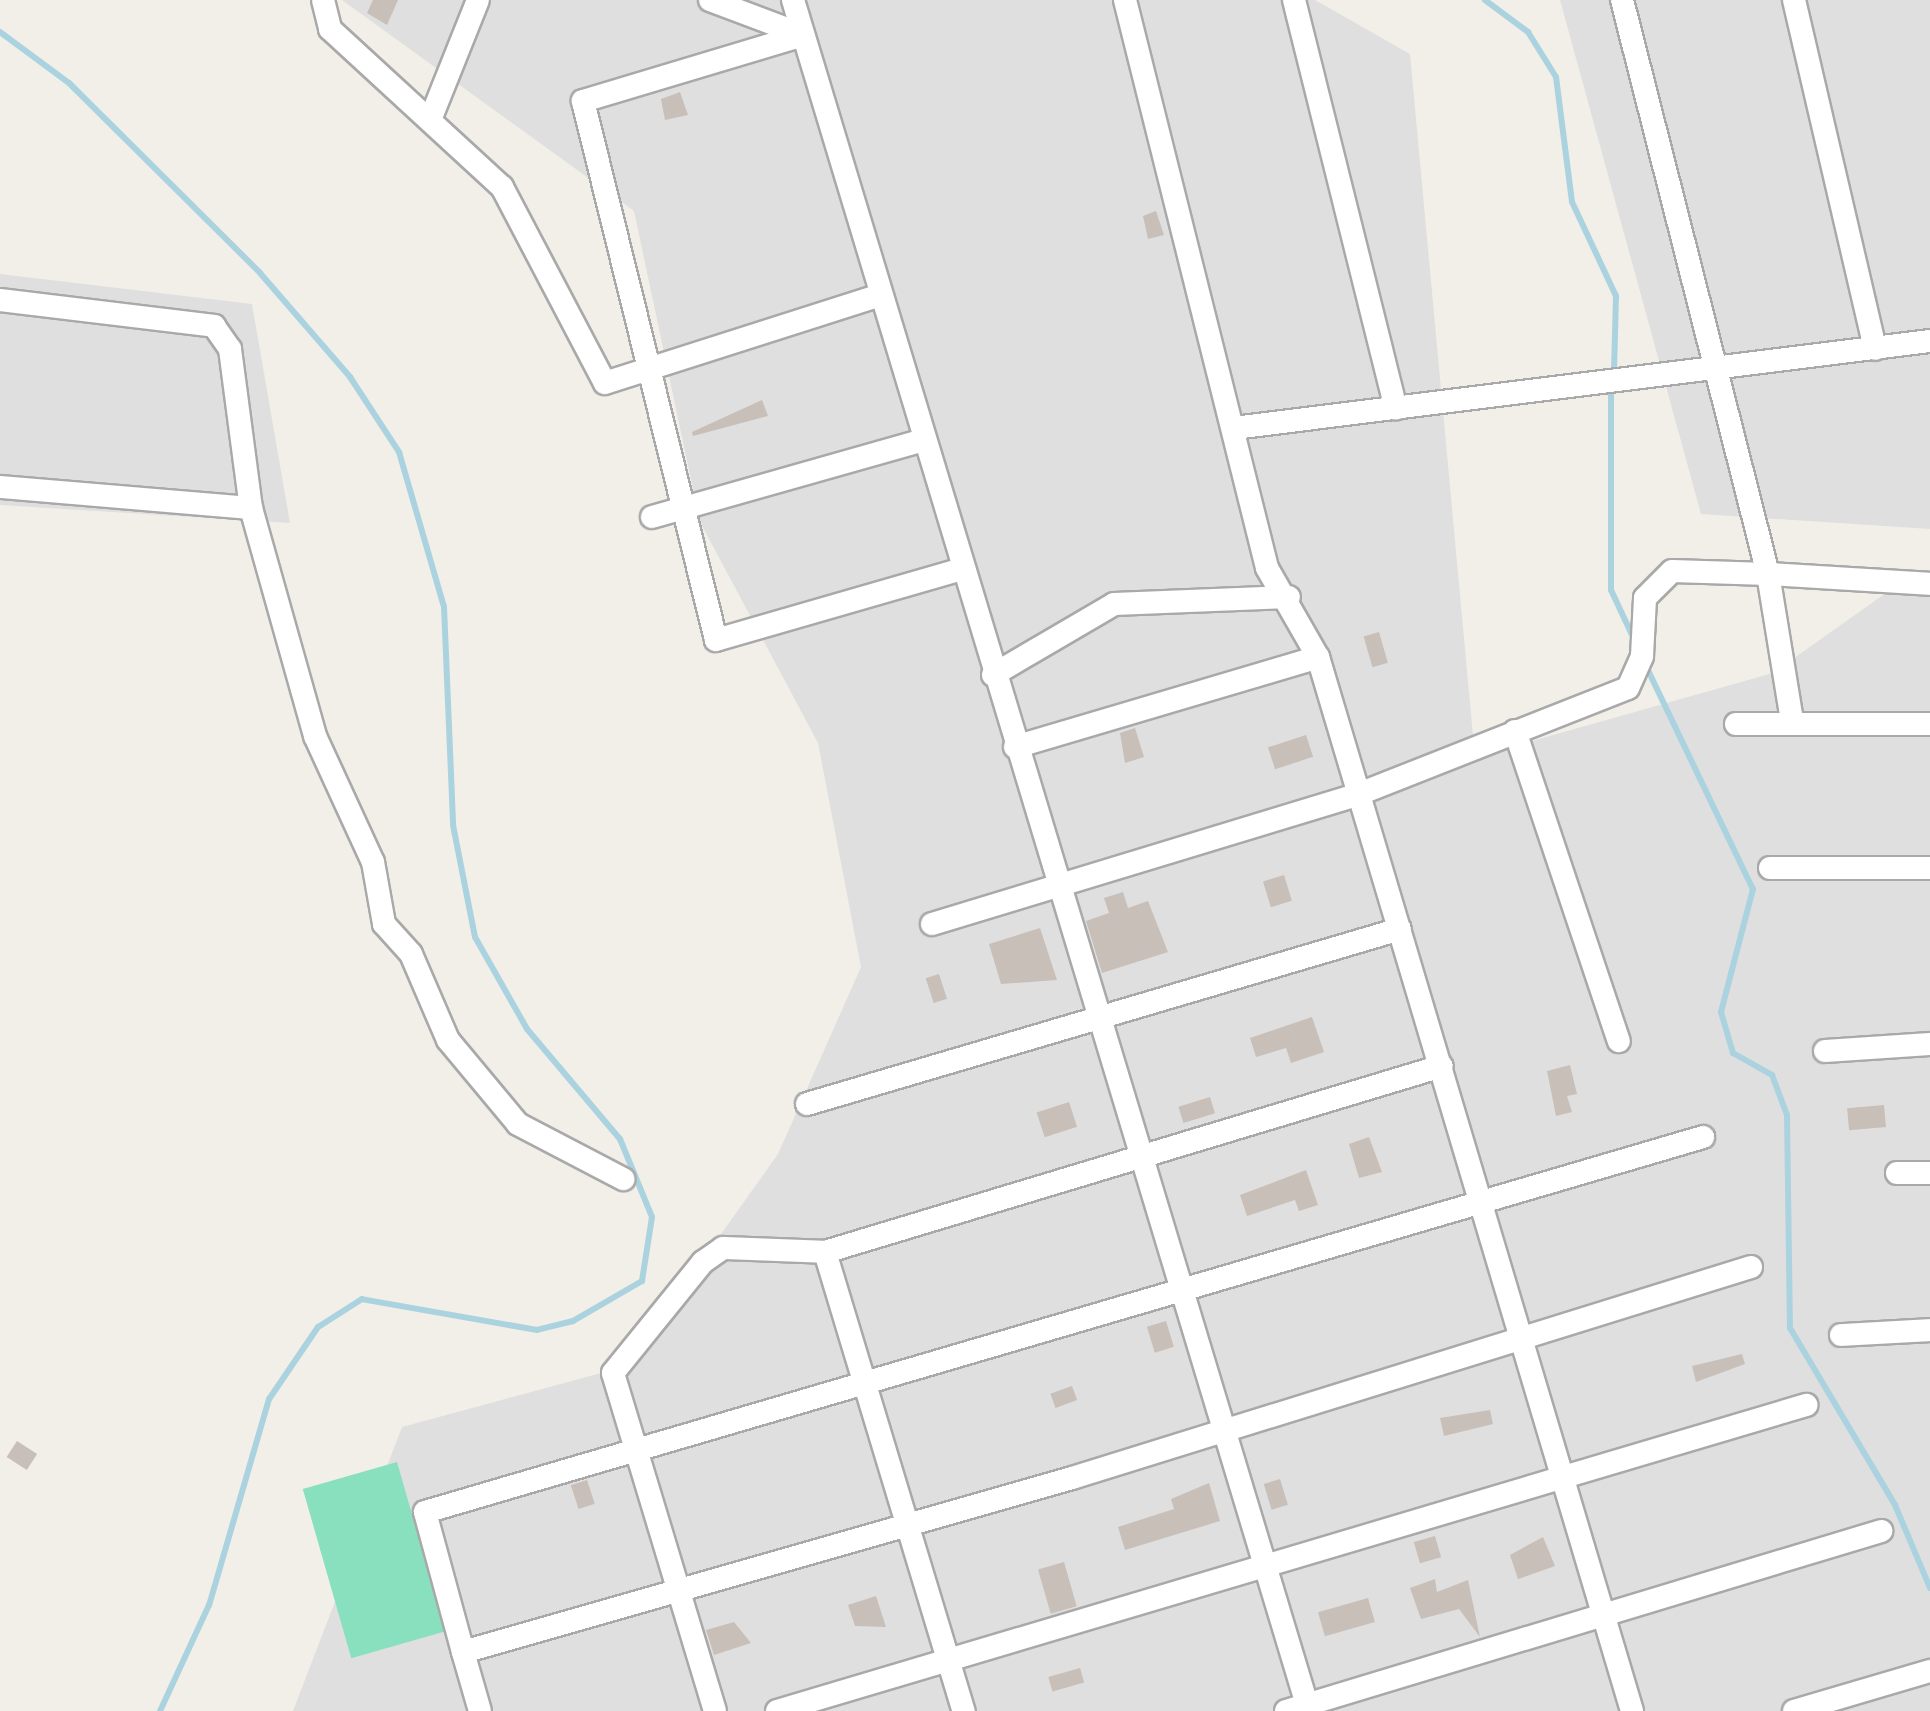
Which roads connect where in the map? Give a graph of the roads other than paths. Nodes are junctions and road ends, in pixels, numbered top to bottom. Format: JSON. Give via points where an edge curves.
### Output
{"nodes":[{"id":1,"x":324,"y":0,"type":"edge"},
{"id":2,"x":478,"y":0,"type":"edge"},
{"id":3,"x":710,"y":0,"type":"edge"},
{"id":4,"x":793,"y":0,"type":"edge"},
{"id":5,"x":1125,"y":0,"type":"edge"},
{"id":6,"x":1294,"y":0,"type":"edge"},
{"id":7,"x":1622,"y":0,"type":"edge"},
{"id":8,"x":1794,"y":0,"type":"edge"},
{"id":9,"x":803,"y":34,"type":"junction"},
{"id":10,"x":430,"y":120,"type":"junction"},
{"id":11,"x":880,"y":295,"type":"junction"},
{"id":12,"x":0,"y":300,"type":"edge"},
{"id":13,"x":1930,"y":341,"type":"edge"},
{"id":14,"x":1875,"y":349,"type":"junction"},
{"id":15,"x":1718,"y":369,"type":"junction"},
{"id":16,"x":644,"y":370,"type":"junction"},
{"id":17,"x":1396,"y":408,"type":"junction"},
{"id":18,"x":1234,"y":428,"type":"junction"},
{"id":19,"x":924,"y":440,"type":"junction"},
{"id":20,"x":0,"y":486,"type":"edge"},
{"id":21,"x":251,"y":508,"type":"junction"},
{"id":22,"x":679,"y":510,"type":"junction"},
{"id":23,"x":652,"y":517,"type":"dead end"},
{"id":24,"x":962,"y":569,"type":"junction"},
{"id":25,"x":1768,"y":574,"type":"junction"},
{"id":26,"x":1930,"y":584,"type":"edge"},
{"id":27,"x":1289,"y":597,"type":"junction"},
{"id":28,"x":1318,"y":657,"type":"junction"},
{"id":29,"x":993,"y":675,"type":"junction"},
{"id":30,"x":1792,"y":720,"type":"junction"},
{"id":31,"x":1736,"y":724,"type":"dead end"},
{"id":32,"x":1930,"y":724,"type":"edge"},
{"id":33,"x":1515,"y":731,"type":"junction"},
{"id":34,"x":1014,"y":748,"type":"junction"},
{"id":35,"x":1360,"y":794,"type":"junction"},
{"id":36,"x":1770,"y":868,"type":"dead end"},
{"id":37,"x":1930,"y":868,"type":"edge"},
{"id":38,"x":1055,"y":883,"type":"junction"},
{"id":39,"x":932,"y":924,"type":"dead end"},
{"id":40,"x":1400,"y":929,"type":"junction"},
{"id":41,"x":1096,"y":1019,"type":"junction"},
{"id":42,"x":1619,"y":1040,"type":"dead end"},
{"id":43,"x":1930,"y":1044,"type":"edge"},
{"id":44,"x":1825,"y":1050,"type":"dead end"},
{"id":45,"x":1442,"y":1066,"type":"junction"},
{"id":46,"x":807,"y":1104,"type":"dead end"},
{"id":47,"x":1703,"y":1137,"type":"dead end"},
{"id":48,"x":1139,"y":1156,"type":"junction"},
{"id":49,"x":1930,"y":1172,"type":"edge"},
{"id":50,"x":1898,"y":1173,"type":"dead end"},
{"id":51,"x":623,"y":1179,"type":"dead end"},
{"id":52,"x":1482,"y":1200,"type":"junction"},
{"id":53,"x":825,"y":1252,"type":"junction"},
{"id":54,"x":1750,"y":1267,"type":"dead end"},
{"id":55,"x":1181,"y":1293,"type":"junction"},
{"id":56,"x":1930,"y":1330,"type":"edge"},
{"id":57,"x":1841,"y":1335,"type":"dead end"},
{"id":58,"x":1524,"y":1341,"type":"junction"},
{"id":59,"x":868,"y":1386,"type":"junction"},
{"id":60,"x":1806,"y":1405,"type":"dead end"},
{"id":61,"x":1223,"y":1432,"type":"junction"},
{"id":62,"x":638,"y":1452,"type":"junction"},
{"id":63,"x":1562,"y":1479,"type":"junction"},
{"id":64,"x":910,"y":1526,"type":"junction"},
{"id":65,"x":1882,"y":1531,"type":"dead end"},
{"id":66,"x":1265,"y":1569,"type":"junction"},
{"id":67,"x":678,"y":1592,"type":"junction"},
{"id":68,"x":1604,"y":1616,"type":"junction"},
{"id":69,"x":463,"y":1652,"type":"junction"},
{"id":70,"x":949,"y":1661,"type":"junction"},
{"id":71,"x":1930,"y":1671,"type":"edge"},
{"id":72,"x":1301,"y":1709,"type":"edge"},
{"id":73,"x":480,"y":1711,"type":"edge"},
{"id":74,"x":715,"y":1711,"type":"edge"},
{"id":75,"x":777,"y":1711,"type":"edge"},
{"id":76,"x":964,"y":1711,"type":"edge"},
{"id":77,"x":1632,"y":1711,"type":"edge"},
{"id":78,"x":1794,"y":1711,"type":"edge"}],
"edges":[{"from":1,"to":10,"type":"street","via":[[330,29]]},
{"from":2,"to":10,"type":"street"},
{"from":3,"to":9,"type":"street"},
{"from":4,"to":9,"type":"street"},
{"from":5,"to":18,"type":"street"},
{"from":6,"to":17,"type":"street"},
{"from":7,"to":15,"type":"street"},
{"from":8,"to":14,"type":"street"},
{"from":9,"to":11,"type":"street"},
{"from":9,"to":16,"type":"street","via":[[583,101]]},
{"from":10,"to":16,"type":"street","via":[[502,187],[605,383]]},
{"from":11,"to":16,"type":"street"},
{"from":11,"to":19,"type":"street"},
{"from":12,"to":21,"type":"street","via":[[214,326],[230,348]]},
{"from":13,"to":14,"type":"street"},
{"from":14,"to":15,"type":"street"},
{"from":15,"to":17,"type":"street"},
{"from":15,"to":25,"type":"street"},
{"from":16,"to":22,"type":"street"},
{"from":17,"to":18,"type":"street"},
{"from":18,"to":27,"type":"street","via":[[1267,568]]},
{"from":19,"to":22,"type":"street"},
{"from":19,"to":24,"type":"street"},
{"from":20,"to":21,"type":"street"},
{"from":21,"to":51,"type":"street","via":[[315,736],[373,862],[378,907],[411,954],[448,1040],[518,1124]]},
{"from":22,"to":23,"type":"street"},
{"from":22,"to":24,"type":"street","via":[[716,640]]},
{"from":24,"to":29,"type":"street"},
{"from":25,"to":26,"type":"street"},
{"from":25,"to":30,"type":"street"},
{"from":25,"to":33,"type":"street","via":[[1672,571],[1645,598],[1642,656],[1628,688]]},
{"from":27,"to":28,"type":"street"},
{"from":27,"to":29,"type":"street","via":[[1114,604]]},
{"from":28,"to":34,"type":"street"},
{"from":28,"to":35,"type":"street"},
{"from":29,"to":34,"type":"street"},
{"from":30,"to":31,"type":"street"},
{"from":30,"to":32,"type":"street"},
{"from":33,"to":35,"type":"street"},
{"from":33,"to":42,"type":"street","via":[[1535,813]]},
{"from":34,"to":38,"type":"street"},
{"from":35,"to":38,"type":"street"},
{"from":35,"to":40,"type":"street"},
{"from":36,"to":37,"type":"street"},
{"from":38,"to":39,"type":"street"},
{"from":38,"to":41,"type":"street"},
{"from":40,"to":41,"type":"street"},
{"from":40,"to":45,"type":"street"},
{"from":41,"to":46,"type":"street"},
{"from":41,"to":48,"type":"street"},
{"from":43,"to":44,"type":"street"},
{"from":45,"to":48,"type":"street"},
{"from":45,"to":52,"type":"street"},
{"from":47,"to":52,"type":"street"},
{"from":48,"to":53,"type":"street"},
{"from":48,"to":55,"type":"street"},
{"from":49,"to":50,"type":"street"},
{"from":52,"to":55,"type":"street"},
{"from":52,"to":58,"type":"street"},
{"from":53,"to":59,"type":"street"},
{"from":53,"to":62,"type":"street","via":[[724,1248],[703,1262],[613,1373]]},
{"from":54,"to":58,"type":"street"},
{"from":55,"to":59,"type":"street"},
{"from":55,"to":61,"type":"street"},
{"from":56,"to":57,"type":"street"},
{"from":58,"to":61,"type":"street"},
{"from":58,"to":63,"type":"street"},
{"from":59,"to":62,"type":"street"},
{"from":59,"to":64,"type":"street"},
{"from":60,"to":63,"type":"street"},
{"from":61,"to":64,"type":"street"},
{"from":61,"to":66,"type":"street"},
{"from":62,"to":67,"type":"street"},
{"from":62,"to":69,"type":"street","via":[[425,1512]]},
{"from":63,"to":66,"type":"street"},
{"from":63,"to":68,"type":"street"},
{"from":64,"to":67,"type":"street"},
{"from":64,"to":70,"type":"street"},
{"from":65,"to":68,"type":"street"},
{"from":66,"to":70,"type":"street"},
{"from":66,"to":72,"type":"street"},
{"from":67,"to":69,"type":"street"},
{"from":67,"to":74,"type":"street"},
{"from":68,"to":72,"type":"street"},
{"from":68,"to":77,"type":"street"},
{"from":69,"to":73,"type":"street"},
{"from":70,"to":75,"type":"street"},
{"from":70,"to":76,"type":"street"},
{"from":71,"to":78,"type":"street"}]}
